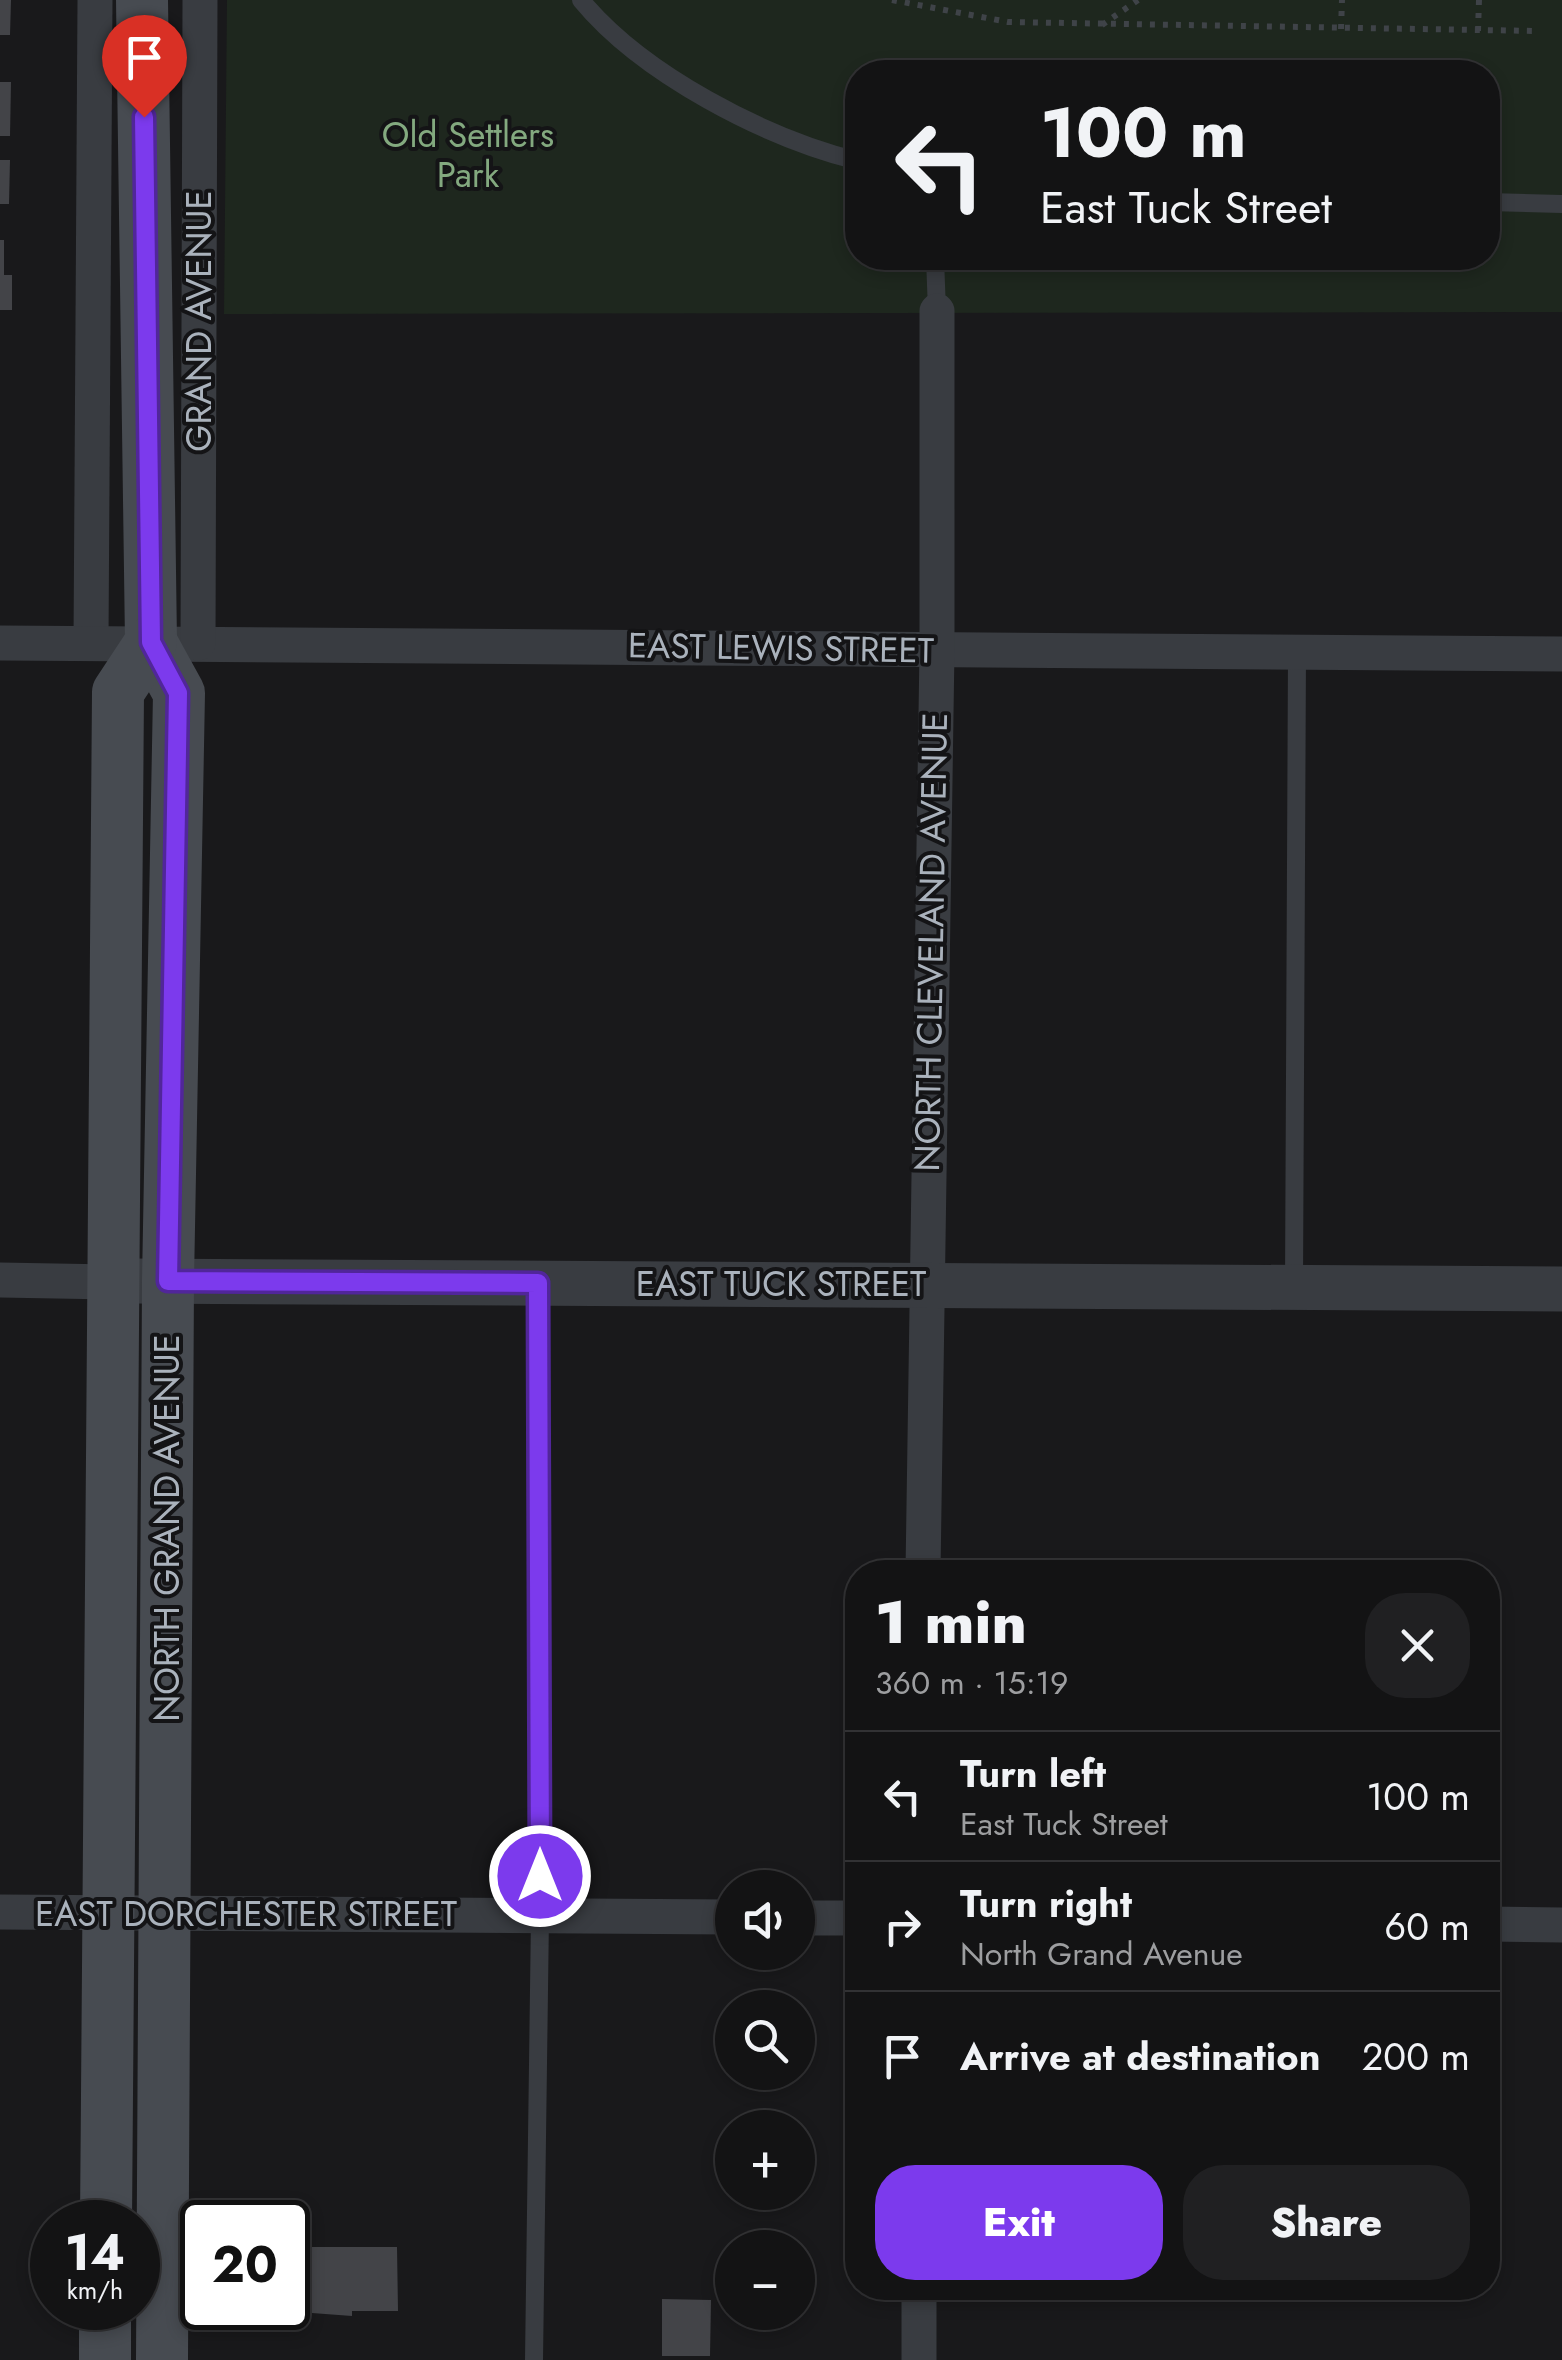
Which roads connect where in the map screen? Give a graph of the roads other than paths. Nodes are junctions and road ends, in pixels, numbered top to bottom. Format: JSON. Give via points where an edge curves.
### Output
{"nodes":[{"id":1,"x":95,"y":0,"type":"edge"},
{"id":2,"x":142,"y":0,"type":"edge"},
{"id":3,"x":200,"y":0,"type":"edge"},
{"id":4,"x":580,"y":0,"type":"edge"},
{"id":5,"x":845,"y":157,"type":"edge"},
{"id":6,"x":1500,"y":202,"type":"edge"},
{"id":7,"x":1562,"y":204,"type":"edge"},
{"id":8,"x":936,"y":270,"type":"edge"},
{"id":9,"x":936,"y":310,"type":"joint"},
{"id":10,"x":91,"y":642,"type":"junction"},
{"id":11,"x":175,"y":642,"type":"junction"},
{"id":12,"x":0,"y":643,"type":"edge"},
{"id":13,"x":937,"y":650,"type":"junction"},
{"id":14,"x":1297,"y":652,"type":"junction"},
{"id":15,"x":1562,"y":654,"type":"edge"},
{"id":16,"x":0,"y":1280,"type":"edge"},
{"id":17,"x":168,"y":1281,"type":"junction"},
{"id":18,"x":112,"y":1282,"type":"junction"},
{"id":19,"x":538,"y":1283,"type":"junction"},
{"id":20,"x":925,"y":1284,"type":"junction"},
{"id":21,"x":1294,"y":1287,"type":"junction"},
{"id":22,"x":1562,"y":1288,"type":"edge"},
{"id":23,"x":924,"y":1560,"type":"edge"},
{"id":24,"x":0,"y":1912,"type":"edge"},
{"id":25,"x":165,"y":1913,"type":"junction"},
{"id":26,"x":108,"y":1914,"type":"junction"},
{"id":27,"x":540,"y":1916,"type":"junction"},
{"id":28,"x":715,"y":1917,"type":"edge"},
{"id":29,"x":815,"y":1918,"type":"edge"},
{"id":30,"x":845,"y":1918,"type":"edge"},
{"id":31,"x":1500,"y":1924,"type":"edge"},
{"id":32,"x":1562,"y":1925,"type":"edge"},
{"id":33,"x":106,"y":2200,"type":"edge"},
{"id":34,"x":919,"y":2300,"type":"edge"},
{"id":35,"x":105,"y":2330,"type":"edge"},
{"id":36,"x":105,"y":2360,"type":"edge"},
{"id":37,"x":162,"y":2360,"type":"edge"},
{"id":38,"x":534,"y":2360,"type":"edge"},
{"id":39,"x":919,"y":2360,"type":"edge"}],
"edges":[{"from":1,"to":10,"type":"street"},
{"from":2,"to":11,"type":"main road","name":"NORTH GRAND AVENUE","via":[[152,506]]},
{"from":3,"to":11,"type":"street","name":"GRAND AVENUE"},
{"from":4,"to":5,"type":"lane","via":[[634,50],[688,87],[755,124]]},
{"from":6,"to":7,"type":"lane"},
{"from":8,"to":9,"type":"lane"},
{"from":9,"to":13,"type":"street","name":"NORTH CLEVELAND AVENUE"},
{"from":10,"to":11,"type":"street","name":"EAST LEWIS STREET"},
{"from":10,"to":12,"type":"street","name":"EAST LEWIS STREET"},
{"from":11,"to":13,"type":"street","name":"EAST LEWIS STREET"},
{"from":11,"to":17,"type":"main road","name":"NORTH GRAND AVENUE"},
{"from":11,"to":18,"type":"main road","name":"NORTH GRAND AVENUE","via":[[118,692]]},
{"from":13,"to":14,"type":"street","name":"EAST LEWIS STREET"},
{"from":13,"to":20,"type":"street","name":"NORTH CLEVELAND AVENUE"},
{"from":14,"to":15,"type":"street","name":"EAST LEWIS STREET"},
{"from":14,"to":21,"type":"lane"},
{"from":16,"to":18,"type":"street","name":"EAST TUCK STREET"},
{"from":17,"to":18,"type":"street","name":"EAST TUCK STREET"},
{"from":17,"to":19,"type":"street","name":"EAST TUCK STREET"},
{"from":17,"to":25,"type":"main road","name":"NORTH GRAND AVENUE"},
{"from":18,"to":26,"type":"main road","name":"NORTH GRAND AVENUE"},
{"from":19,"to":20,"type":"street","name":"EAST TUCK STREET"},
{"from":19,"to":27,"type":"lane"},
{"from":20,"to":21,"type":"street","name":"EAST TUCK STREET"},
{"from":20,"to":23,"type":"street","name":"NORTH CLEVELAND AVENUE"},
{"from":21,"to":22,"type":"street","name":"EAST TUCK STREET"},
{"from":24,"to":26,"type":"street","name":"EAST DORCHESTER STREET"},
{"from":25,"to":26,"type":"street","name":"EAST DORCHESTER STREET"},
{"from":25,"to":27,"type":"street","name":"EAST DORCHESTER STREET"},
{"from":25,"to":37,"type":"main road","name":"NORTH GRAND AVENUE"},
{"from":26,"to":33,"type":"main road","name":"NORTH GRAND AVENUE"},
{"from":27,"to":28,"type":"street","name":"EAST DORCHESTER STREET"},
{"from":27,"to":38,"type":"lane"},
{"from":29,"to":30,"type":"street"},
{"from":31,"to":32,"type":"street"},
{"from":34,"to":39,"type":"street"},
{"from":35,"to":36,"type":"main road"}]}
